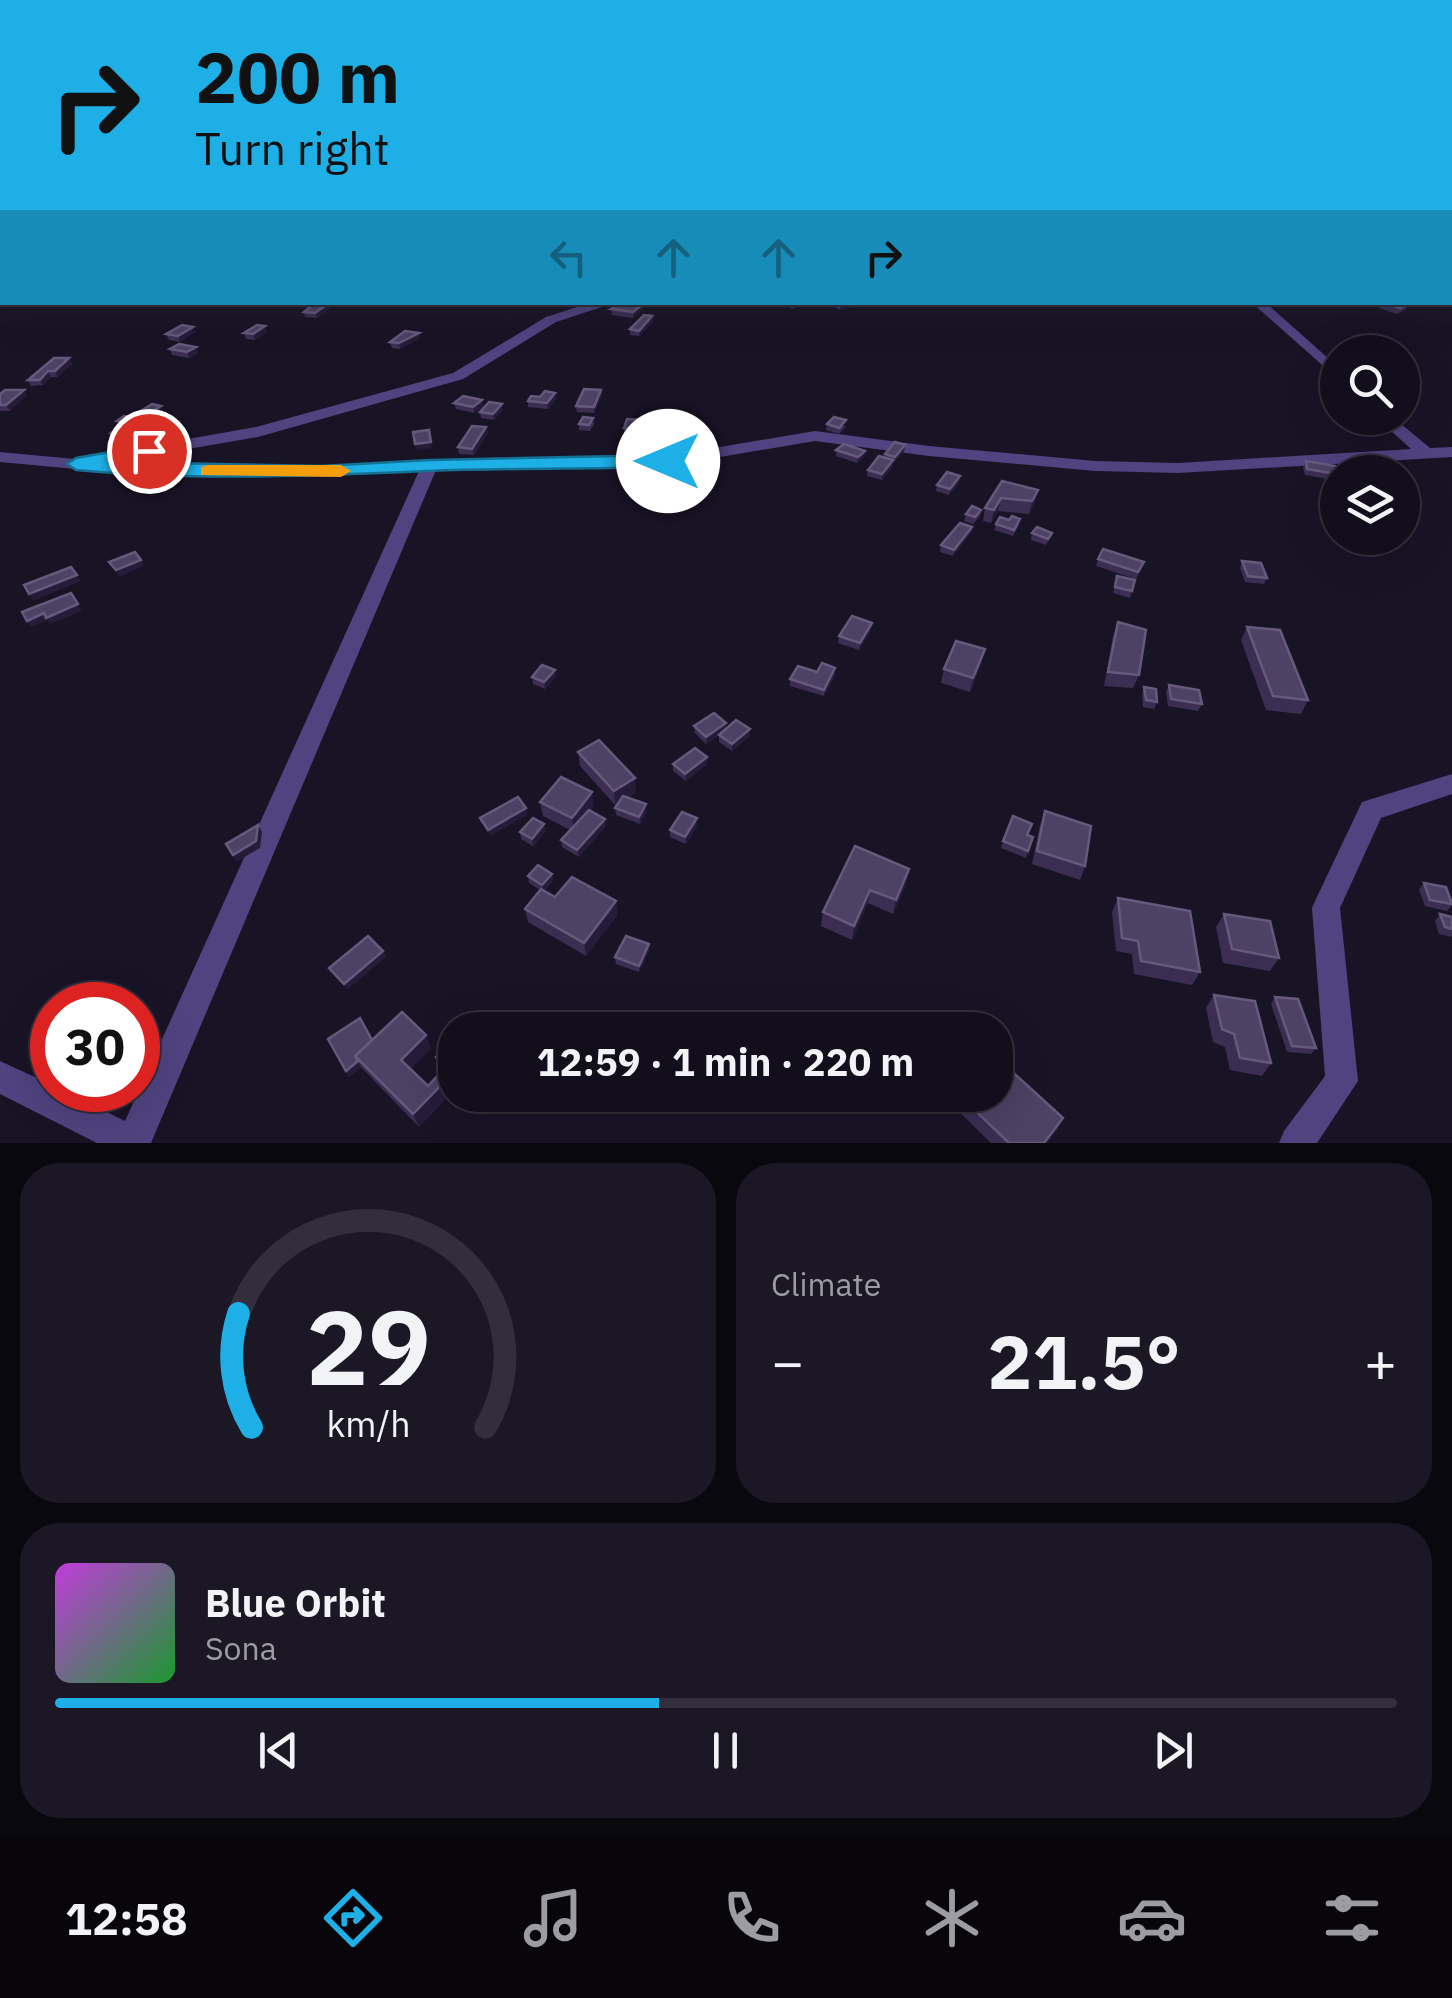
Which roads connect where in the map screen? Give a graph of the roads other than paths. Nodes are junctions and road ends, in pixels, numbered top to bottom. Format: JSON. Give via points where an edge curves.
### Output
{"nodes":[{"id":1,"x":598,"y":305,"type":"edge"},
{"id":2,"x":1260,"y":305,"type":"edge"},
{"id":3,"x":1320,"y":359,"type":"edge"},
{"id":4,"x":1404,"y":435,"type":"edge"},
{"id":5,"x":1452,"y":452,"type":"edge"},
{"id":6,"x":1426,"y":454,"type":"junction"},
{"id":7,"x":0,"y":456,"type":"edge"},
{"id":8,"x":76,"y":464,"type":"junction"},
{"id":9,"x":430,"y":466,"type":"junction"},
{"id":10,"x":1452,"y":784,"type":"edge"},
{"id":11,"x":0,"y":1078,"type":"edge"},
{"id":12,"x":133,"y":1143,"type":"edge"},
{"id":13,"x":1296,"y":1143,"type":"edge"}],
"edges":[{"from":1,"to":8,"type":"street","via":[[568,312],[458,376],[258,432]]},
{"from":2,"to":3,"type":"street"},
{"from":4,"to":6,"type":"street"},
{"from":5,"to":6,"type":"street"},
{"from":6,"to":9,"type":"street","via":[[1178,468],[1095,466],[814,436],[668,461]]},
{"from":7,"to":8,"type":"street"},
{"from":8,"to":9,"type":"street","via":[[302,472]]},
{"from":9,"to":12,"type":"street"},
{"from":10,"to":13,"type":"street","via":[[1371,810],[1326,908],[1342,1081]]},
{"from":11,"to":12,"type":"street"}]}
